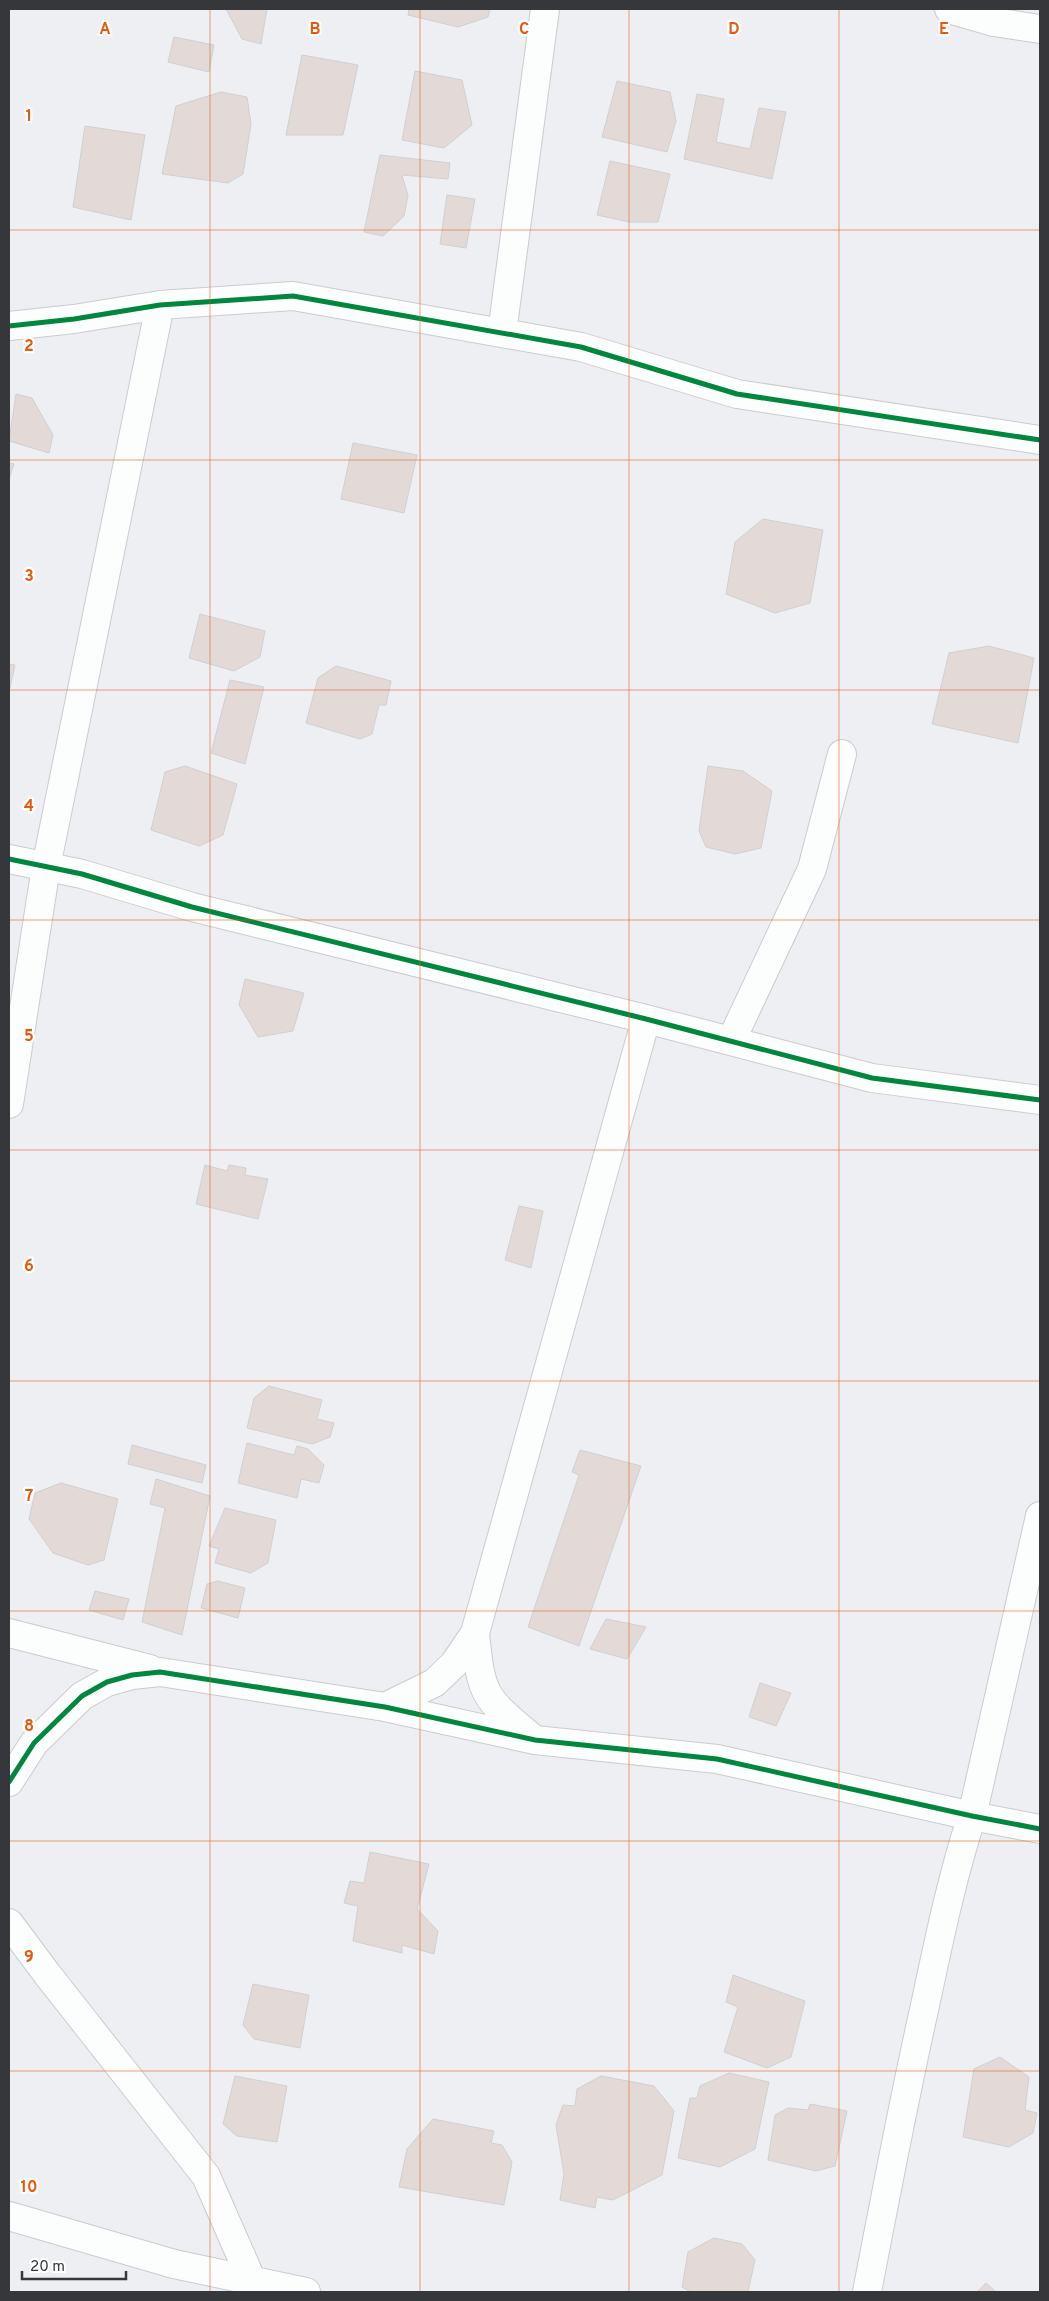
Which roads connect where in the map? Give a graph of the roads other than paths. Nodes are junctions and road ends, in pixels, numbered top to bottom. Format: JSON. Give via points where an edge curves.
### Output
{"nodes":[{"id":1,"x":545,"y":9,"type":"edge"},
{"id":2,"x":949,"y":9,"type":"edge"},
{"id":3,"x":1040,"y":29,"type":"edge"},
{"id":4,"x":160,"y":304,"type":"junction"},
{"id":5,"x":9,"y":326,"type":"edge"},
{"id":6,"x":502,"y":333,"type":"junction"},
{"id":7,"x":1040,"y":440,"type":"edge"},
{"id":8,"x":842,"y":754,"type":"dead end"},
{"id":9,"x":9,"y":859,"type":"edge"},
{"id":10,"x":46,"y":867,"type":"junction"},
{"id":11,"x":646,"y":1019,"type":"junction"},
{"id":12,"x":731,"y":1041,"type":"junction"},
{"id":13,"x":1040,"y":1100,"type":"edge"},
{"id":14,"x":9,"y":1104,"type":"edge"},
{"id":15,"x":1040,"y":1516,"type":"edge"},
{"id":16,"x":9,"y":1633,"type":"edge"},
{"id":17,"x":475,"y":1633,"type":"junction"},
{"id":18,"x":160,"y":1672,"type":"junction"},
{"id":19,"x":385,"y":1707,"type":"junction"},
{"id":20,"x":536,"y":1740,"type":"junction"},
{"id":21,"x":9,"y":1782,"type":"edge"},
{"id":22,"x":972,"y":1816,"type":"junction"},
{"id":23,"x":1040,"y":1829,"type":"edge"},
{"id":24,"x":9,"y":1922,"type":"edge"},
{"id":25,"x":9,"y":2216,"type":"edge"},
{"id":26,"x":251,"y":2287,"type":"edge"},
{"id":27,"x":306,"y":2292,"type":"edge"},
{"id":28,"x":867,"y":2292,"type":"edge"}],
"edges":[{"from":1,"to":6,"type":"street"},
{"from":2,"to":3,"type":"street","via":[[994,22]]},
{"from":4,"to":5,"type":"street"},
{"from":4,"to":6,"type":"street","via":[[293,296]]},
{"from":4,"to":10,"type":"street"},
{"from":6,"to":7,"type":"street","via":[[581,347],[736,394]]},
{"from":8,"to":12,"type":"street","via":[[812,869]]},
{"from":9,"to":10,"type":"street"},
{"from":10,"to":11,"type":"street"},
{"from":10,"to":14,"type":"street"},
{"from":11,"to":12,"type":"street"},
{"from":11,"to":17,"type":"street"},
{"from":12,"to":13,"type":"street","via":[[872,1078]]},
{"from":15,"to":22,"type":"street"},
{"from":16,"to":18,"type":"street"},
{"from":17,"to":19,"type":"street","via":[[454,1664],[434,1683]]},
{"from":17,"to":20,"type":"street","via":[[486,1693],[497,1708]]},
{"from":18,"to":19,"type":"street"},
{"from":18,"to":21,"type":"street","via":[[107,1682],[82,1696],[34,1743]]},
{"from":19,"to":20,"type":"street"},
{"from":20,"to":22,"type":"street","via":[[716,1759]]},
{"from":22,"to":23,"type":"street"},
{"from":22,"to":28,"type":"street","via":[[957,1862],[938,1944]]},
{"from":24,"to":26,"type":"street","via":[[206,2176]]},
{"from":25,"to":26,"type":"street"},
{"from":26,"to":27,"type":"street"}]}
